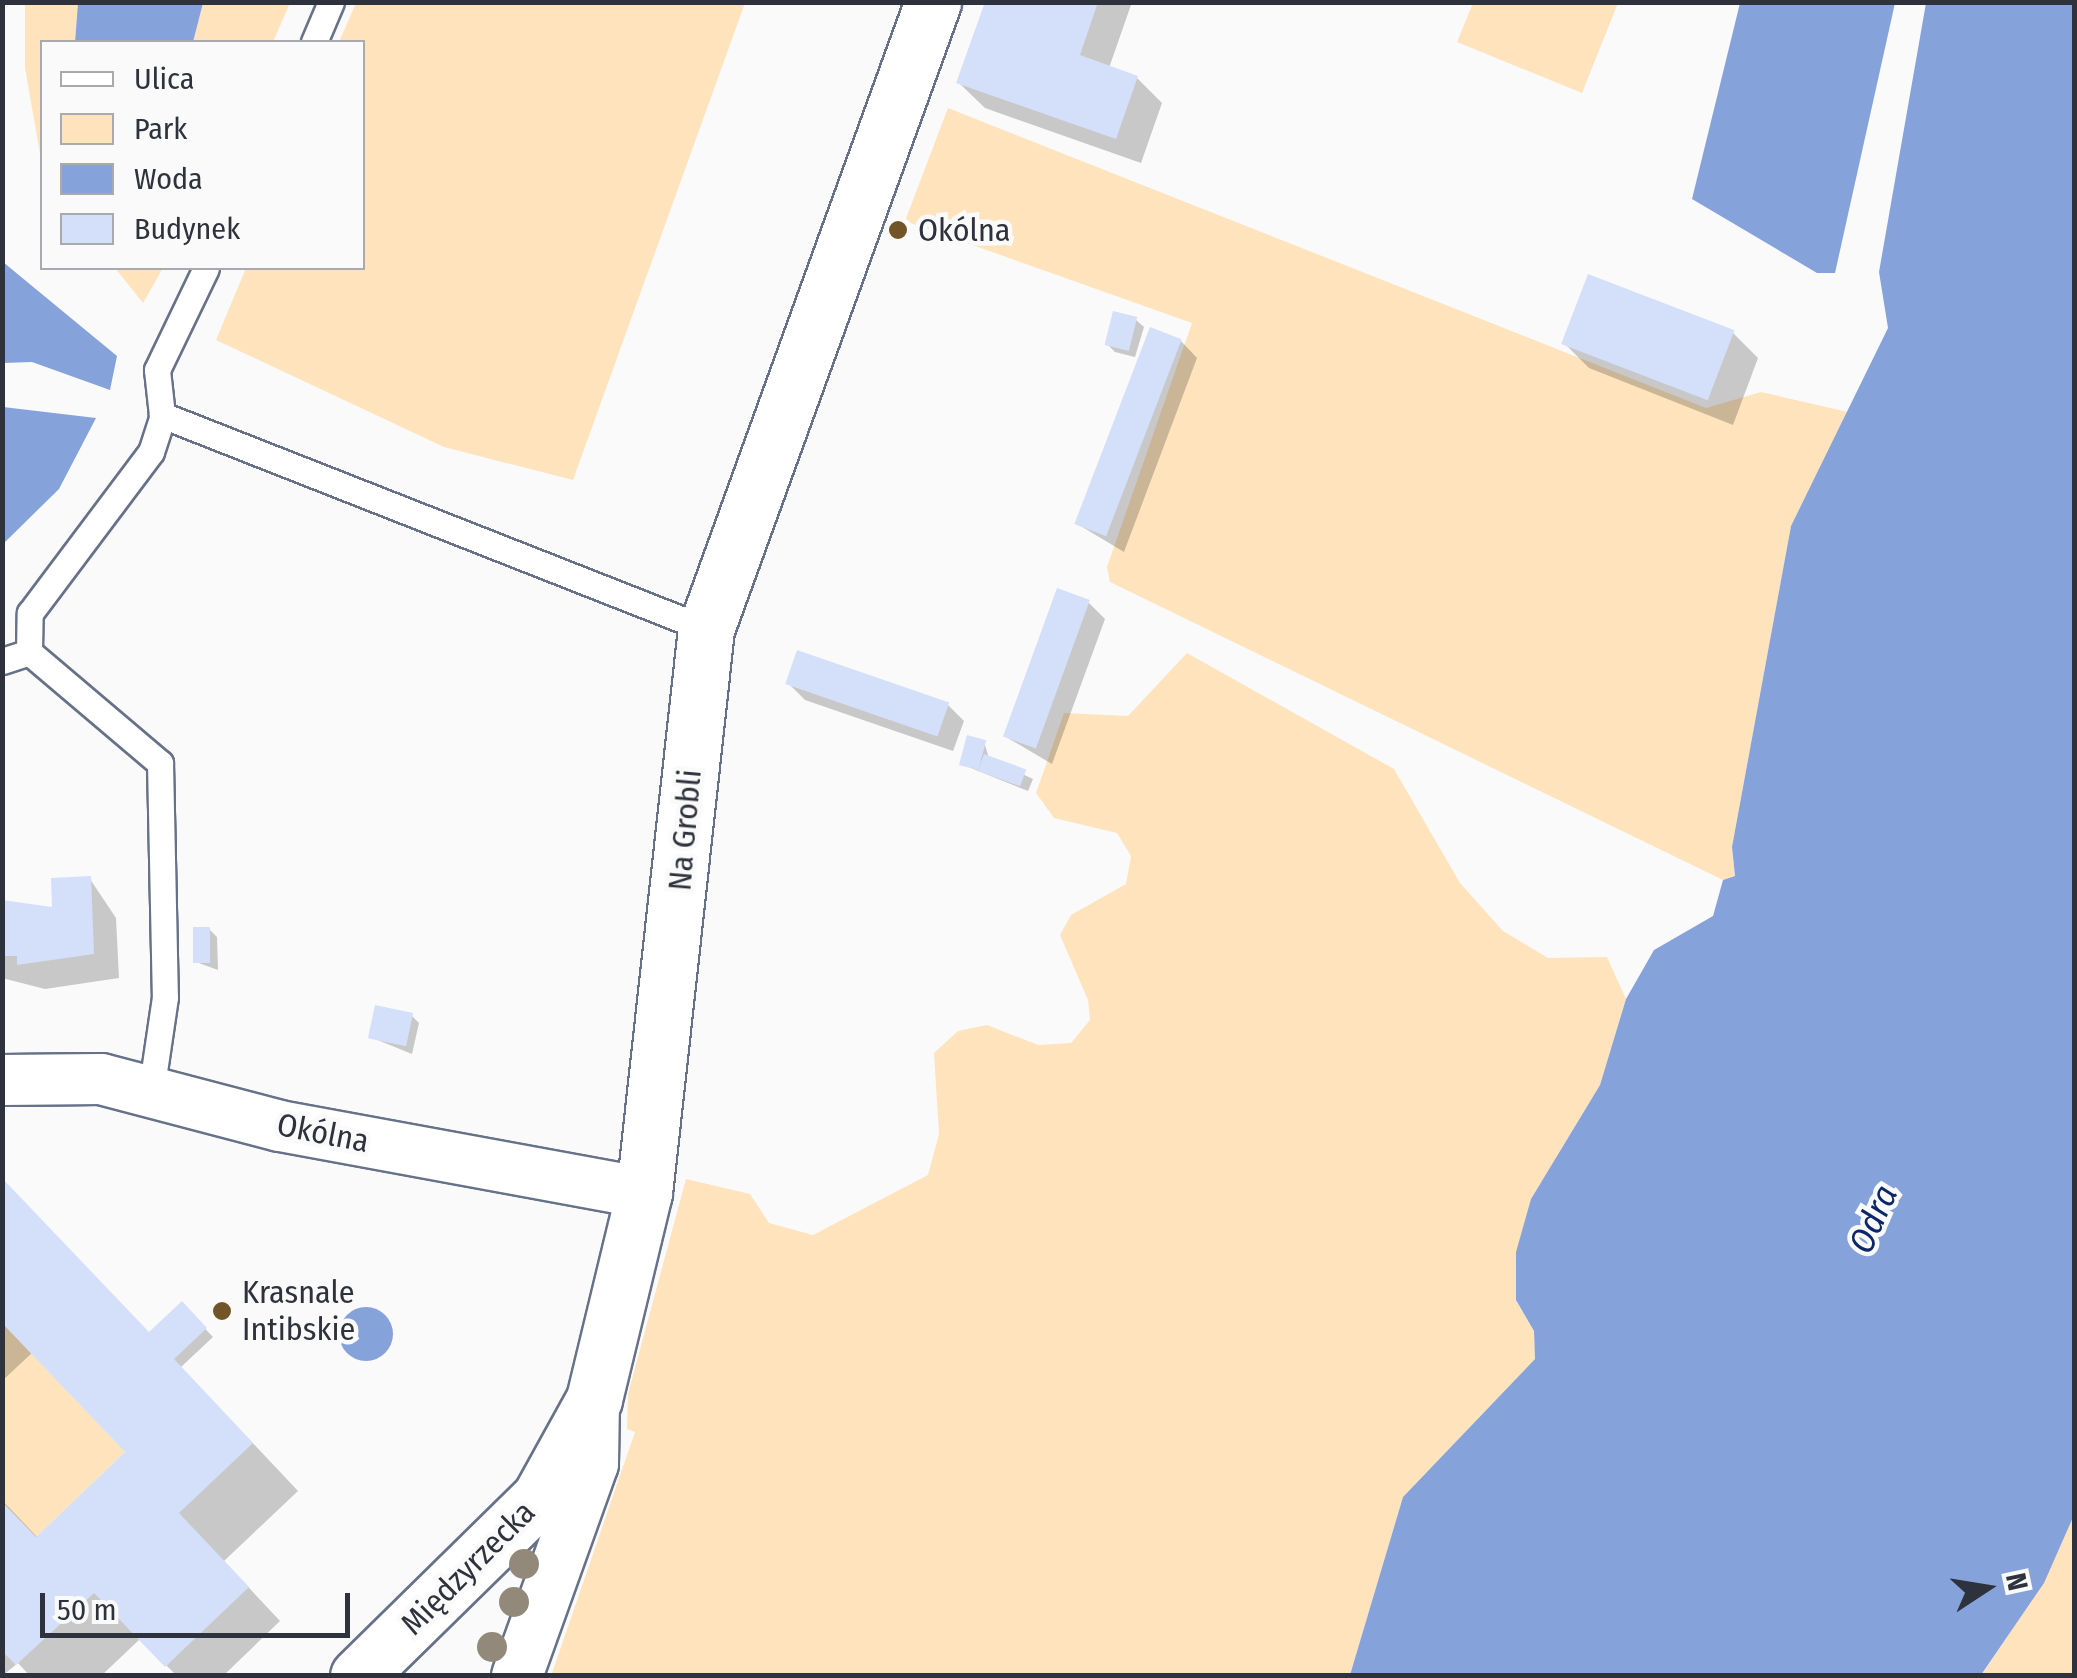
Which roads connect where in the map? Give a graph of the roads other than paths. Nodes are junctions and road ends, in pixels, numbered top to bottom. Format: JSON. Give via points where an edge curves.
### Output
{"nodes":[{"id":1,"x":331,"y":2,"type":"edge"},
{"id":2,"x":933,"y":2,"type":"edge"},
{"id":3,"x":315,"y":40,"type":"edge"},
{"id":4,"x":205,"y":270,"type":"edge"},
{"id":5,"x":163,"y":415,"type":"junction"},
{"id":6,"x":706,"y":629,"type":"junction"},
{"id":7,"x":29,"y":652,"type":"junction"},
{"id":8,"x":2,"y":661,"type":"edge"},
{"id":9,"x":2,"y":1080,"type":"edge"},
{"id":10,"x":151,"y":1092,"type":"junction"},
{"id":11,"x":644,"y":1193,"type":"junction"},
{"id":12,"x":594,"y":1399,"type":"junction"},
{"id":13,"x":358,"y":1676,"type":"edge"},
{"id":14,"x":517,"y":1676,"type":"edge"}],
"edges":[{"from":1,"to":3,"type":"lane"},
{"from":2,"to":6,"type":"street","name":"Na Grobli"},
{"from":4,"to":5,"type":"lane","via":[[157,370]]},
{"from":5,"to":6,"type":"lane"},
{"from":5,"to":7,"type":"lane","via":[[151,452],[30,613]]},
{"from":6,"to":11,"type":"street","name":"Na Grobli"},
{"from":7,"to":8,"type":"lane"},
{"from":7,"to":10,"type":"lane","via":[[160,763],[165,997]]},
{"from":9,"to":10,"type":"street","name":"Okólna","via":[[100,1080]]},
{"from":10,"to":11,"type":"street","name":"Okólna","via":[[280,1126]]},
{"from":11,"to":12,"type":"street","name":"Na Grobli"},
{"from":12,"to":13,"type":"street","name":"Międzyrzecka","via":[[540,1497]]},
{"from":12,"to":14,"type":"street","name":"Na Grobli","via":[[593,1464]]}]}
